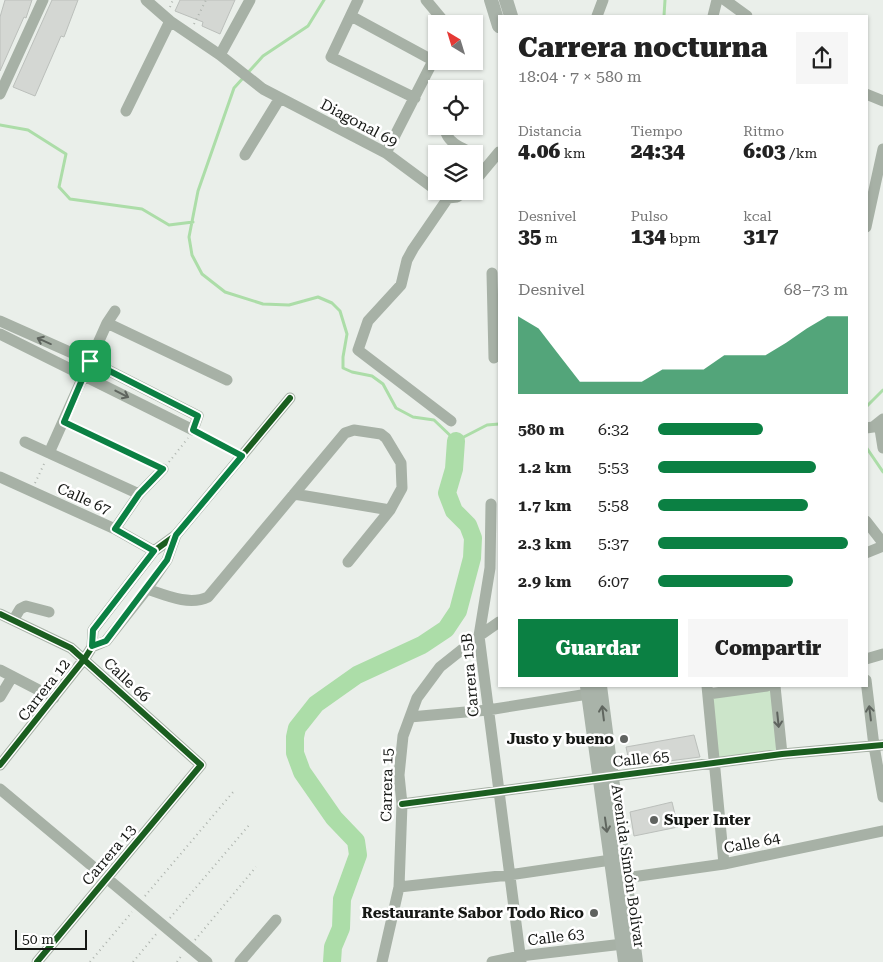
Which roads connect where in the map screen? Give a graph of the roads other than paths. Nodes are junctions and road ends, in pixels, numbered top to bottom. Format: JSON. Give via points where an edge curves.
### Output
{"nodes":[{"id":1,"x":43,"y":0,"type":"edge"},
{"id":2,"x":146,"y":0,"type":"edge"},
{"id":3,"x":250,"y":0,"type":"edge"},
{"id":4,"x":358,"y":0,"type":"edge"},
{"id":5,"x":426,"y":0,"type":"edge"},
{"id":6,"x":491,"y":0,"type":"edge"},
{"id":7,"x":506,"y":0,"type":"edge"},
{"id":8,"x":603,"y":0,"type":"edge"},
{"id":9,"x":717,"y":0,"type":"edge"},
{"id":10,"x":725,"y":0,"type":"edge"},
{"id":11,"x":438,"y":15,"type":"edge"},
{"id":12,"x":511,"y":15,"type":"edge"},
{"id":13,"x":598,"y":15,"type":"edge"},
{"id":14,"x":713,"y":15,"type":"edge"},
{"id":15,"x":746,"y":15,"type":"edge"},
{"id":16,"x":350,"y":16,"type":"junction"},
{"id":17,"x":170,"y":21,"type":"junction"},
{"id":18,"x":498,"y":23,"type":"edge"},
{"id":19,"x":428,"y":55,"type":"edge"},
{"id":20,"x":223,"y":57,"type":"junction"},
{"id":21,"x":429,"y":70,"type":"edge"},
{"id":22,"x":0,"y":94,"type":"edge"},
{"id":23,"x":868,"y":95,"type":"edge"},
{"id":24,"x":280,"y":98,"type":"junction"},
{"id":25,"x":414,"y":98,"type":"junction"},
{"id":26,"x":883,"y":101,"type":"edge"},
{"id":27,"x":126,"y":111,"type":"dead end"},
{"id":28,"x":447,"y":135,"type":"edge"},
{"id":29,"x":456,"y":145,"type":"edge"},
{"id":30,"x":883,"y":149,"type":"edge"},
{"id":31,"x":386,"y":153,"type":"junction"},
{"id":32,"x":498,"y":153,"type":"edge"},
{"id":33,"x":244,"y":155,"type":"dead end"},
{"id":34,"x":483,"y":158,"type":"edge"},
{"id":35,"x":490,"y":162,"type":"junction"},
{"id":36,"x":483,"y":171,"type":"edge"},
{"id":37,"x":428,"y":184,"type":"edge"},
{"id":38,"x":879,"y":191,"type":"edge"},
{"id":39,"x":447,"y":200,"type":"edge"},
{"id":40,"x":868,"y":221,"type":"edge"},
{"id":41,"x":492,"y":273,"type":"dead end"},
{"id":42,"x":496,"y":304,"type":"edge"},
{"id":43,"x":115,"y":311,"type":"dead end"},
{"id":44,"x":0,"y":321,"type":"edge"},
{"id":45,"x":107,"y":323,"type":"junction"},
{"id":46,"x":0,"y":334,"type":"edge"},
{"id":47,"x":494,"y":358,"type":"dead end"},
{"id":48,"x":90,"y":361,"type":"junction"},
{"id":49,"x":84,"y":375,"type":"junction"},
{"id":50,"x":228,"y":380,"type":"dead end"},
{"id":51,"x":290,"y":398,"type":"dead end"},
{"id":52,"x":451,"y":421,"type":"dead end"},
{"id":53,"x":881,"y":421,"type":"edge"},
{"id":54,"x":868,"y":427,"type":"edge"},
{"id":55,"x":25,"y":442,"type":"dead end"},
{"id":56,"x":883,"y":448,"type":"edge"},
{"id":57,"x":49,"y":453,"type":"junction"},
{"id":58,"x":163,"y":469,"type":"road end"},
{"id":59,"x":0,"y":478,"type":"edge"},
{"id":60,"x":139,"y":494,"type":"junction"},
{"id":61,"x":294,"y":494,"type":"junction"},
{"id":62,"x":491,"y":504,"type":"dead end"},
{"id":63,"x":390,"y":510,"type":"junction"},
{"id":64,"x":868,"y":524,"type":"edge"},
{"id":65,"x":115,"y":529,"type":"junction"},
{"id":66,"x":176,"y":535,"type":"junction"},
{"id":67,"x":883,"y":544,"type":"edge"},
{"id":68,"x":154,"y":551,"type":"junction"},
{"id":69,"x":868,"y":552,"type":"edge"},
{"id":70,"x":348,"y":562,"type":"dead end"},
{"id":71,"x":146,"y":589,"type":"junction"},
{"id":72,"x":48,"y":612,"type":"dead end"},
{"id":73,"x":0,"y":614,"type":"edge"},
{"id":74,"x":14,"y":619,"type":"junction"},
{"id":75,"x":498,"y":623,"type":"edge"},
{"id":76,"x":478,"y":636,"type":"junction"},
{"id":77,"x":92,"y":646,"type":"junction"},
{"id":78,"x":883,"y":654,"type":"edge"},
{"id":79,"x":85,"y":658,"type":"junction"},
{"id":80,"x":868,"y":658,"type":"edge"},
{"id":81,"x":0,"y":670,"type":"edge"},
{"id":82,"x":12,"y":677,"type":"junction"},
{"id":83,"x":752,"y":687,"type":"edge"},
{"id":84,"x":775,"y":687,"type":"edge"},
{"id":85,"x":867,"y":687,"type":"edge"},
{"id":86,"x":592,"y":689,"type":"edge"},
{"id":87,"x":708,"y":690,"type":"edge"},
{"id":88,"x":0,"y":697,"type":"edge"},
{"id":89,"x":54,"y":698,"type":"junction"},
{"id":90,"x":488,"y":710,"type":"junction"},
{"id":91,"x":410,"y":717,"type":"junction"},
{"id":92,"x":879,"y":745,"type":"edge"},
{"id":93,"x":782,"y":754,"type":"junction"},
{"id":94,"x":714,"y":764,"type":"junction"},
{"id":95,"x":0,"y":765,"type":"edge"},
{"id":96,"x":201,"y":765,"type":"joint"},
{"id":97,"x":605,"y":776,"type":"junction"},
{"id":98,"x":0,"y":789,"type":"edge"},
{"id":99,"x":500,"y":792,"type":"junction"},
{"id":100,"x":883,"y":798,"type":"edge"},
{"id":101,"x":402,"y":804,"type":"junction"},
{"id":102,"x":883,"y":831,"type":"edge"},
{"id":103,"x":611,"y":860,"type":"junction"},
{"id":104,"x":724,"y":864,"type":"junction"},
{"id":105,"x":509,"y":874,"type":"junction"},
{"id":106,"x":106,"y":878,"type":"junction"},
{"id":107,"x":625,"y":878,"type":"junction"},
{"id":108,"x":399,"y":886,"type":"junction"},
{"id":109,"x":276,"y":920,"type":"dead end"},
{"id":110,"x":623,"y":944,"type":"junction"},
{"id":111,"x":520,"y":959,"type":"edge"},
{"id":112,"x":37,"y":962,"type":"edge"},
{"id":113,"x":208,"y":962,"type":"edge"},
{"id":114,"x":240,"y":962,"type":"edge"},
{"id":115,"x":382,"y":962,"type":"edge"},
{"id":116,"x":492,"y":962,"type":"edge"},
{"id":117,"x":625,"y":962,"type":"edge"},
{"id":118,"x":636,"y":962,"type":"edge"}],
"edges":[{"from":1,"to":22,"type":"street"},
{"from":2,"to":17,"type":"street","name":"Diagonal 69"},
{"from":3,"to":20,"type":"street"},
{"from":4,"to":16,"type":"street"},
{"from":5,"to":11,"type":"street"},
{"from":6,"to":18,"type":"main road"},
{"from":7,"to":12,"type":"main road"},
{"from":8,"to":13,"type":"street"},
{"from":9,"to":14,"type":"street"},
{"from":10,"to":15,"type":"street"},
{"from":16,"to":19,"type":"street"},
{"from":16,"to":25,"type":"street","via":[[331,57]]},
{"from":17,"to":20,"type":"street","name":"Diagonal 69"},
{"from":17,"to":27,"type":"street"},
{"from":20,"to":24,"type":"street","name":"Diagonal 69","via":[[263,89]]},
{"from":21,"to":25,"type":"street"},
{"from":23,"to":26,"type":"street"},
{"from":24,"to":31,"type":"street","name":"Diagonal 69"},
{"from":24,"to":33,"type":"street"},
{"from":25,"to":31,"type":"street"},
{"from":28,"to":29,"type":"street"},
{"from":30,"to":38,"type":"street"},
{"from":31,"to":37,"type":"street","name":"Diagonal 69"},
{"from":32,"to":35,"type":"street"},
{"from":34,"to":35,"type":"street"},
{"from":35,"to":36,"type":"street"},
{"from":38,"to":40,"type":"street"},
{"from":39,"to":52,"type":"street","via":[[407,260],[401,285],[368,322],[358,350]]},
{"from":41,"to":42,"type":"street"},
{"from":42,"to":47,"type":"street"},
{"from":43,"to":45,"type":"street"},
{"from":48,"to":44,"type":"street","one_way":true},
{"from":45,"to":48,"type":"street"},
{"from":45,"to":50,"type":"street"},
{"from":46,"to":49,"type":"street"},
{"from":48,"to":49,"type":"street"},
{"from":49,"to":48,"type":"street","one_way":true,"via":[[193,430],[198,416]]},
{"from":49,"to":57,"type":"street"},
{"from":51,"to":66,"type":"street","name":"Carrera 12"},
{"from":53,"to":54,"type":"street"},
{"from":53,"to":56,"type":"street"},
{"from":55,"to":57,"type":"street"},
{"from":57,"to":60,"type":"street"},
{"from":58,"to":60,"type":"street"},
{"from":59,"to":65,"type":"street","name":"Calle 67"},
{"from":60,"to":65,"type":"street"},
{"from":61,"to":63,"type":"street"},
{"from":61,"to":63,"type":"street","via":[[345,433],[354,430],[381,434],[401,463],[402,488]]},
{"from":61,"to":71,"type":"street","via":[[208,597],[196,601]]},
{"from":62,"to":76,"type":"street","name":"Carrera 15B","via":[[490,568]]},
{"from":63,"to":70,"type":"street"},
{"from":64,"to":67,"type":"street"},
{"from":65,"to":68,"type":"street","name":"Calle 67"},
{"from":66,"to":68,"type":"street","name":"Carrera 12"},
{"from":66,"to":71,"type":"street","name":"Carrera 12","via":[[167,560]]},
{"from":67,"to":69,"type":"street"},
{"from":68,"to":77,"type":"street","name":"Carrera 12","via":[[93,630]]},
{"from":71,"to":77,"type":"street","name":"Carrera 12","via":[[106,641]]},
{"from":72,"to":74,"type":"street","via":[[26,606]]},
{"from":73,"to":74,"type":"street","name":"Calle 66"},
{"from":74,"to":79,"type":"street","name":"Calle 66","via":[[72,648]]},
{"from":75,"to":76,"type":"street"},
{"from":76,"to":90,"type":"street","name":"Carrera 15B"},
{"from":76,"to":91,"type":"street","name":"Carrera 15","via":[[440,667],[417,698]]},
{"from":77,"to":79,"type":"street","name":"Carrera 12"},
{"from":78,"to":80,"type":"street"},
{"from":79,"to":89,"type":"street","name":"Carrera 12"},
{"from":79,"to":96,"type":"street","name":"Calle 66"},
{"from":81,"to":82,"type":"street"},
{"from":82,"to":88,"type":"street"},
{"from":82,"to":89,"type":"street"},
{"from":83,"to":87,"type":"street"},
{"from":84,"to":93,"type":"street","one_way":true},
{"from":92,"to":85,"type":"street","one_way":true},
{"from":86,"to":90,"type":"street"},
{"from":86,"to":97,"type":"main road","name":"Avenida Simón Bolívar"},
{"from":87,"to":94,"type":"street"},
{"from":89,"to":95,"type":"street","name":"Carrera 12"},
{"from":90,"to":91,"type":"street"},
{"from":90,"to":99,"type":"street","name":"Carrera 15B"},
{"from":91,"to":101,"type":"street","name":"Carrera 15","via":[[401,752]]},
{"from":92,"to":93,"type":"street","name":"Calle 65"},
{"from":92,"to":100,"type":"street"},
{"from":93,"to":94,"type":"street","name":"Calle 65"},
{"from":94,"to":97,"type":"street","name":"Calle 65"},
{"from":94,"to":104,"type":"street"},
{"from":96,"to":106,"type":"street","name":"Carrera 13"},
{"from":97,"to":99,"type":"street","name":"Calle 65"},
{"from":97,"to":103,"type":"main road","name":"Avenida Simón Bolívar","one_way":true},
{"from":97,"to":107,"type":"main road","name":"Avenida Simón Bolívar"},
{"from":98,"to":106,"type":"street"},
{"from":99,"to":101,"type":"street","name":"Calle 65"},
{"from":99,"to":105,"type":"street","name":"Carrera 15B"},
{"from":101,"to":108,"type":"street","name":"Carrera 15"},
{"from":102,"to":104,"type":"street","name":"Calle 64"},
{"from":103,"to":105,"type":"street"},
{"from":103,"to":110,"type":"main road","name":"Avenida Simón Bolívar"},
{"from":104,"to":107,"type":"street","name":"Calle 64"},
{"from":105,"to":108,"type":"street"},
{"from":105,"to":111,"type":"street","name":"Carrera 15B"},
{"from":106,"to":112,"type":"street","name":"Carrera 13"},
{"from":106,"to":113,"type":"street"},
{"from":107,"to":118,"type":"main road","name":"Avenida Simón Bolívar"},
{"from":108,"to":115,"type":"street","name":"Carrera 15"},
{"from":109,"to":114,"type":"street"},
{"from":110,"to":111,"type":"street","name":"Calle 63"},
{"from":110,"to":117,"type":"main road","name":"Avenida Simón Bolívar"},
{"from":111,"to":116,"type":"street","name":"Calle 63"}]}
